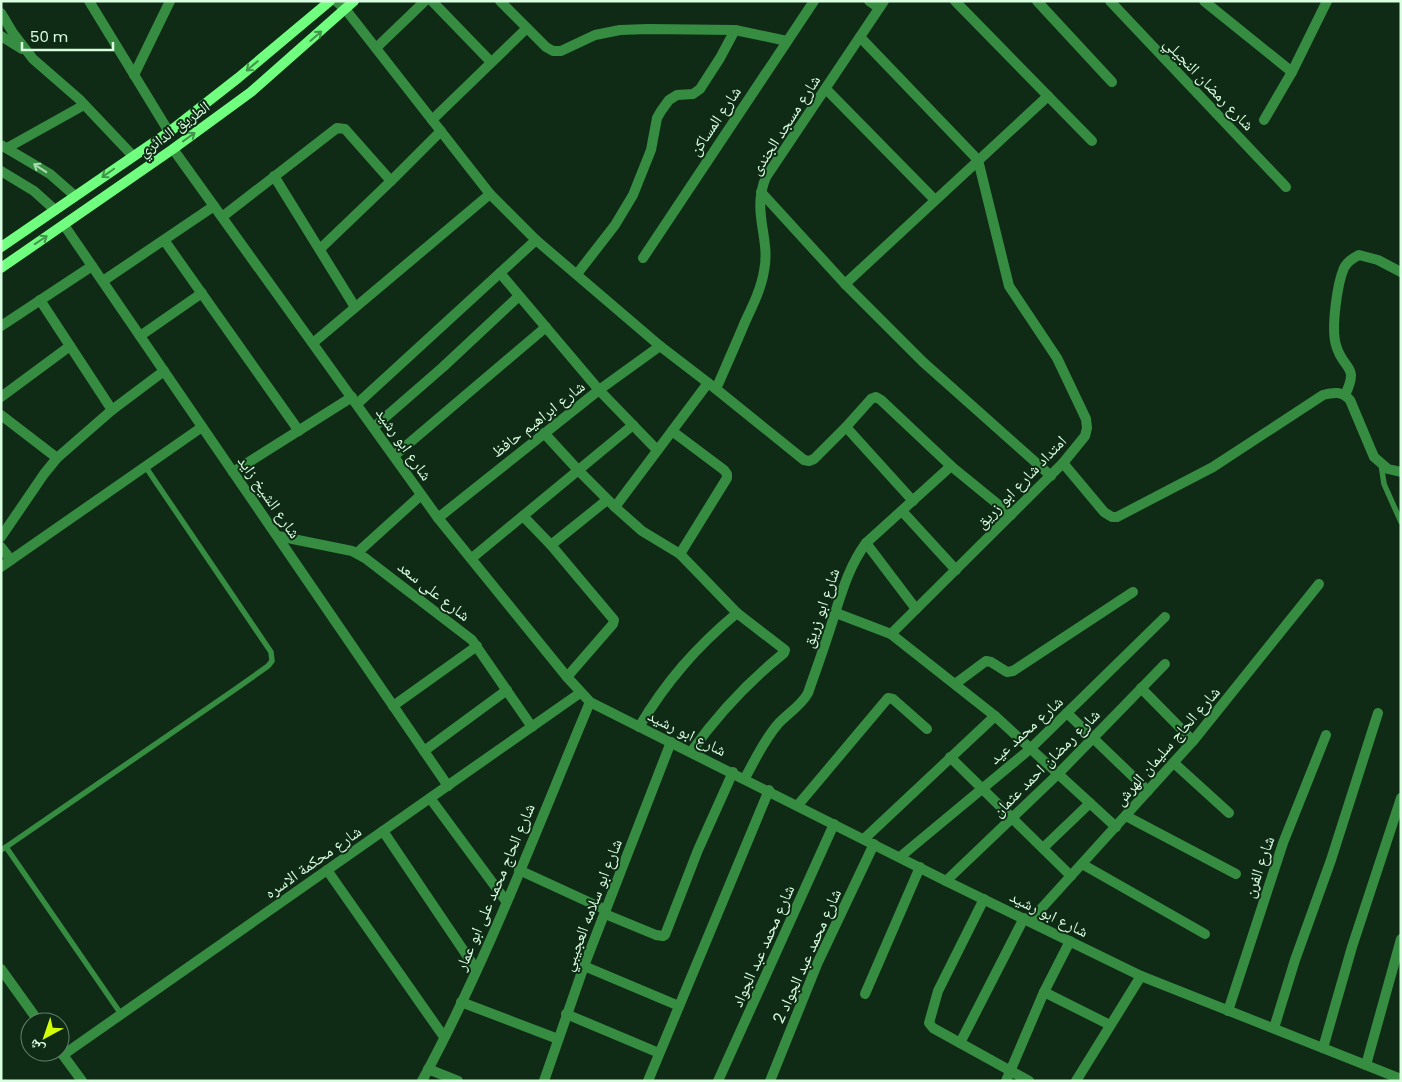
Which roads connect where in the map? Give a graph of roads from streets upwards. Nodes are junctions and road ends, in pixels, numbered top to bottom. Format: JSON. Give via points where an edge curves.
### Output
{"nodes":[{"id":1,"x":89,"y":1,"type":"edge"},
{"id":2,"x":170,"y":1,"type":"edge"},
{"id":3,"x":330,"y":1,"type":"edge"},
{"id":4,"x":336,"y":1,"type":"edge"},
{"id":5,"x":354,"y":1,"type":"edge"},
{"id":6,"x":425,"y":1,"type":"edge"},
{"id":7,"x":432,"y":1,"type":"edge"},
{"id":8,"x":500,"y":1,"type":"edge"},
{"id":9,"x":814,"y":1,"type":"edge"},
{"id":10,"x":868,"y":1,"type":"edge"},
{"id":11,"x":955,"y":1,"type":"edge"},
{"id":12,"x":1037,"y":1,"type":"edge"},
{"id":13,"x":1110,"y":1,"type":"edge"},
{"id":14,"x":1204,"y":1,"type":"edge"},
{"id":15,"x":1327,"y":1,"type":"edge"},
{"id":16,"x":881,"y":5,"type":"edge"},
{"id":17,"x":346,"y":10,"type":"junction"},
{"id":18,"x":1,"y":13,"type":"edge"},
{"id":19,"x":527,"y":28,"type":"junction"},
{"id":20,"x":735,"y":30,"type":"junction"},
{"id":21,"x":1,"y":36,"type":"edge"},
{"id":22,"x":860,"y":37,"type":"junction"},
{"id":23,"x":787,"y":41,"type":"junction"},
{"id":24,"x":376,"y":48,"type":"junction"},
{"id":25,"x":27,"y":52,"type":"junction"},
{"id":26,"x":491,"y":62,"type":"junction"},
{"id":27,"x":1292,"y":72,"type":"junction"},
{"id":28,"x":134,"y":75,"type":"junction"},
{"id":29,"x":1112,"y":82,"type":"dead end"},
{"id":30,"x":826,"y":89,"type":"junction"},
{"id":31,"x":1048,"y":96,"type":"junction"},
{"id":32,"x":84,"y":105,"type":"junction"},
{"id":33,"x":432,"y":120,"type":"junction"},
{"id":34,"x":1264,"y":120,"type":"dead end"},
{"id":35,"x":441,"y":131,"type":"junction"},
{"id":36,"x":169,"y":132,"type":"junction"},
{"id":37,"x":1092,"y":141,"type":"dead end"},
{"id":38,"x":4,"y":146,"type":"edge"},
{"id":39,"x":173,"y":149,"type":"junction"},
{"id":40,"x":133,"y":156,"type":"junction"},
{"id":41,"x":978,"y":160,"type":"junction"},
{"id":42,"x":1,"y":171,"type":"edge"},
{"id":43,"x":274,"y":176,"type":"junction"},
{"id":44,"x":392,"y":181,"type":"junction"},
{"id":45,"x":1286,"y":187,"type":"dead end"},
{"id":46,"x":761,"y":192,"type":"junction"},
{"id":47,"x":490,"y":194,"type":"junction"},
{"id":48,"x":76,"y":196,"type":"junction"},
{"id":49,"x":935,"y":200,"type":"junction"},
{"id":50,"x":214,"y":206,"type":"junction"},
{"id":51,"x":55,"y":210,"type":"junction"},
{"id":52,"x":222,"y":217,"type":"junction"},
{"id":53,"x":64,"y":225,"type":"junction"},
{"id":54,"x":164,"y":240,"type":"junction"},
{"id":55,"x":536,"y":240,"type":"junction"},
{"id":56,"x":1,"y":247,"type":"edge"},
{"id":57,"x":320,"y":249,"type":"junction"},
{"id":58,"x":642,"y":258,"type":"dead end"},
{"id":59,"x":92,"y":266,"type":"junction"},
{"id":60,"x":1,"y":268,"type":"edge"},
{"id":61,"x":1401,"y":272,"type":"edge"},
{"id":62,"x":500,"y":274,"type":"junction"},
{"id":63,"x":577,"y":274,"type":"junction"},
{"id":64,"x":103,"y":281,"type":"junction"},
{"id":65,"x":845,"y":284,"type":"junction"},
{"id":66,"x":202,"y":293,"type":"junction"},
{"id":67,"x":519,"y":296,"type":"junction"},
{"id":68,"x":40,"y":300,"type":"junction"},
{"id":69,"x":356,"y":307,"type":"junction"},
{"id":70,"x":1,"y":326,"type":"edge"},
{"id":71,"x":546,"y":327,"type":"junction"},
{"id":72,"x":140,"y":336,"type":"junction"},
{"id":73,"x":313,"y":343,"type":"junction"},
{"id":74,"x":70,"y":346,"type":"junction"},
{"id":75,"x":660,"y":346,"type":"junction"},
{"id":76,"x":164,"y":371,"type":"junction"},
{"id":77,"x":712,"y":386,"type":"junction"},
{"id":78,"x":599,"y":390,"type":"junction"},
{"id":79,"x":1345,"y":395,"type":"junction"},
{"id":80,"x":1,"y":397,"type":"edge"},
{"id":81,"x":354,"y":400,"type":"junction"},
{"id":82,"x":112,"y":410,"type":"junction"},
{"id":83,"x":1,"y":415,"type":"edge"},
{"id":84,"x":633,"y":425,"type":"junction"},
{"id":85,"x":202,"y":427,"type":"junction"},
{"id":86,"x":374,"y":428,"type":"junction"},
{"id":87,"x":846,"y":428,"type":"junction"},
{"id":88,"x":299,"y":430,"type":"junction"},
{"id":89,"x":672,"y":431,"type":"junction"},
{"id":90,"x":544,"y":433,"type":"junction"},
{"id":91,"x":657,"y":450,"type":"junction"},
{"id":92,"x":394,"y":456,"type":"junction"},
{"id":93,"x":57,"y":458,"type":"junction"},
{"id":94,"x":1063,"y":463,"type":"junction"},
{"id":95,"x":951,"y":466,"type":"junction"},
{"id":96,"x":578,"y":470,"type":"junction"},
{"id":97,"x":233,"y":472,"type":"junction"},
{"id":98,"x":1401,"y":472,"type":"edge"},
{"id":99,"x":1051,"y":476,"type":"junction"},
{"id":100,"x":421,"y":495,"type":"junction"},
{"id":101,"x":913,"y":501,"type":"junction"},
{"id":102,"x":611,"y":503,"type":"junction"},
{"id":103,"x":902,"y":511,"type":"junction"},
{"id":104,"x":1011,"y":515,"type":"junction"},
{"id":105,"x":523,"y":516,"type":"junction"},
{"id":106,"x":438,"y":518,"type":"junction"},
{"id":107,"x":278,"y":536,"type":"junction"},
{"id":108,"x":1,"y":537,"type":"edge"},
{"id":109,"x":866,"y":544,"type":"junction"},
{"id":110,"x":551,"y":545,"type":"junction"},
{"id":111,"x":1,"y":547,"type":"edge"},
{"id":112,"x":357,"y":553,"type":"junction"},
{"id":113,"x":680,"y":554,"type":"junction"},
{"id":114,"x":472,"y":558,"type":"junction"},
{"id":115,"x":11,"y":560,"type":"junction"},
{"id":116,"x":1,"y":567,"type":"edge"},
{"id":117,"x":956,"y":570,"type":"junction"},
{"id":118,"x":1319,"y":584,"type":"dead end"},
{"id":119,"x":1133,"y":592,"type":"dead end"},
{"id":120,"x":916,"y":610,"type":"junction"},
{"id":121,"x":737,"y":613,"type":"junction"},
{"id":122,"x":836,"y":613,"type":"junction"},
{"id":123,"x":1165,"y":617,"type":"dead end"},
{"id":124,"x":891,"y":634,"type":"junction"},
{"id":125,"x":477,"y":646,"type":"junction"},
{"id":126,"x":1165,"y":664,"type":"dead end"},
{"id":127,"x":567,"y":677,"type":"junction"},
{"id":128,"x":955,"y":684,"type":"junction"},
{"id":129,"x":1141,"y":688,"type":"junction"},
{"id":130,"x":507,"y":690,"type":"junction"},
{"id":131,"x":580,"y":693,"type":"junction"},
{"id":132,"x":590,"y":702,"type":"junction"},
{"id":133,"x":393,"y":706,"type":"junction"},
{"id":134,"x":1067,"y":713,"type":"junction"},
{"id":135,"x":1378,"y":713,"type":"dead end"},
{"id":136,"x":994,"y":716,"type":"junction"},
{"id":137,"x":532,"y":727,"type":"junction"},
{"id":138,"x":639,"y":727,"type":"junction"},
{"id":139,"x":928,"y":729,"type":"dead end"},
{"id":140,"x":1326,"y":734,"type":"dead end"},
{"id":141,"x":1093,"y":738,"type":"junction"},
{"id":142,"x":1193,"y":741,"type":"junction"},
{"id":143,"x":671,"y":742,"type":"junction"},
{"id":144,"x":1030,"y":748,"type":"junction"},
{"id":145,"x":424,"y":751,"type":"junction"},
{"id":146,"x":691,"y":752,"type":"junction"},
{"id":147,"x":950,"y":757,"type":"junction"},
{"id":148,"x":1174,"y":763,"type":"junction"},
{"id":149,"x":733,"y":772,"type":"junction"},
{"id":150,"x":1058,"y":774,"type":"junction"},
{"id":151,"x":745,"y":778,"type":"junction"},
{"id":152,"x":448,"y":786,"type":"junction"},
{"id":153,"x":982,"y":789,"type":"junction"},
{"id":154,"x":769,"y":790,"type":"junction"},
{"id":155,"x":1148,"y":791,"type":"junction"},
{"id":156,"x":430,"y":798,"type":"junction"},
{"id":157,"x":1401,"y":798,"type":"edge"},
{"id":158,"x":1090,"y":803,"type":"junction"},
{"id":159,"x":798,"y":806,"type":"junction"},
{"id":160,"x":1229,"y":812,"type":"dead end"},
{"id":161,"x":1126,"y":816,"type":"junction"},
{"id":162,"x":1012,"y":818,"type":"junction"},
{"id":163,"x":834,"y":824,"type":"junction"},
{"id":164,"x":1116,"y":827,"type":"junction"},
{"id":165,"x":383,"y":831,"type":"junction"},
{"id":166,"x":864,"y":839,"type":"junction"},
{"id":167,"x":874,"y":844,"type":"junction"},
{"id":168,"x":1043,"y":848,"type":"junction"},
{"id":169,"x":900,"y":857,"type":"junction"},
{"id":170,"x":1082,"y":864,"type":"junction"},
{"id":171,"x":920,"y":867,"type":"junction"},
{"id":172,"x":327,"y":870,"type":"junction"},
{"id":173,"x":519,"y":870,"type":"junction"},
{"id":174,"x":1236,"y":874,"type":"dead end"},
{"id":175,"x":1071,"y":876,"type":"junction"},
{"id":176,"x":946,"y":880,"type":"junction"},
{"id":177,"x":984,"y":899,"type":"junction"},
{"id":178,"x":506,"y":901,"type":"junction"},
{"id":179,"x":606,"y":912,"type":"junction"},
{"id":180,"x":1027,"y":920,"type":"junction"},
{"id":181,"x":1205,"y":934,"type":"dead end"},
{"id":182,"x":1070,"y":941,"type":"junction"},
{"id":183,"x":1400,"y":942,"type":"edge"},
{"id":184,"x":584,"y":966,"type":"junction"},
{"id":185,"x":1,"y":969,"type":"edge"},
{"id":186,"x":476,"y":969,"type":"junction"},
{"id":187,"x":1141,"y":976,"type":"junction"},
{"id":188,"x":1044,"y":992,"type":"junction"},
{"id":189,"x":865,"y":994,"type":"dead end"},
{"id":190,"x":461,"y":1002,"type":"junction"},
{"id":191,"x":679,"y":1006,"type":"junction"},
{"id":192,"x":32,"y":1012,"type":"edge"},
{"id":193,"x":1228,"y":1012,"type":"junction"},
{"id":194,"x":566,"y":1014,"type":"junction"},
{"id":195,"x":1110,"y":1025,"type":"junction"},
{"id":196,"x":1274,"y":1028,"type":"junction"},
{"id":197,"x":444,"y":1037,"type":"junction"},
{"id":198,"x":558,"y":1039,"type":"junction"},
{"id":199,"x":960,"y":1044,"type":"junction"},
{"id":200,"x":70,"y":1048,"type":"edge"},
{"id":201,"x":1323,"y":1048,"type":"junction"},
{"id":202,"x":659,"y":1053,"type":"junction"},
{"id":203,"x":68,"y":1062,"type":"edge"},
{"id":204,"x":1366,"y":1065,"type":"junction"},
{"id":205,"x":428,"y":1069,"type":"junction"},
{"id":206,"x":1008,"y":1076,"type":"edge"},
{"id":207,"x":1401,"y":1079,"type":"edge"},
{"id":208,"x":82,"y":1081,"type":"edge"},
{"id":209,"x":422,"y":1081,"type":"edge"},
{"id":210,"x":458,"y":1081,"type":"edge"},
{"id":211,"x":544,"y":1081,"type":"edge"},
{"id":212,"x":648,"y":1081,"type":"edge"},
{"id":213,"x":718,"y":1081,"type":"edge"},
{"id":214,"x":770,"y":1081,"type":"edge"},
{"id":215,"x":1029,"y":1081,"type":"edge"},
{"id":216,"x":1076,"y":1081,"type":"edge"}],
"edges":[{"from":1,"to":28,"type":"street"},
{"from":2,"to":28,"type":"street"},
{"from":3,"to":36,"type":"street","name":"الطريق الدائري","one_way":true},
{"from":4,"to":17,"type":"street"},
{"from":5,"to":17,"type":"street","name":"الطريق الدائري"},
{"from":6,"to":24,"type":"street"},
{"from":7,"to":26,"type":"street"},
{"from":8,"to":19,"type":"street"},
{"from":9,"to":23,"type":"street","name":"شارع المساكن"},
{"from":10,"to":16,"type":"street"},
{"from":11,"to":31,"type":"street"},
{"from":12,"to":29,"type":"street"},
{"from":13,"to":45,"type":"street","name":"شارع رمضان النجيلي"},
{"from":14,"to":27,"type":"street"},
{"from":15,"to":27,"type":"street"},
{"from":16,"to":22,"type":"street","name":"شارع مسجد الجندى"},
{"from":17,"to":24,"type":"street"},
{"from":39,"to":17,"type":"street","name":"الطريق الدائري","one_way":true,"via":[[251,92]]},
{"from":18,"to":25,"type":"street"},
{"from":19,"to":20,"type":"street","via":[[553,51],[561,51],[595,35],[620,30]]},
{"from":19,"to":26,"type":"street"},
{"from":20,"to":23,"type":"street"},
{"from":20,"to":63,"type":"street","via":[[700,89],[694,94],[677,95],[661,111],[652,150],[633,195],[615,225]]},
{"from":21,"to":25,"type":"street"},
{"from":22,"to":30,"type":"street","name":"شارع مسجد الجندى"},
{"from":22,"to":41,"type":"street"},
{"from":23,"to":58,"type":"street","name":"شارع المساكن"},
{"from":24,"to":33,"type":"street"},
{"from":25,"to":32,"type":"street"},
{"from":26,"to":33,"type":"street"},
{"from":27,"to":34,"type":"street"},
{"from":28,"to":36,"type":"street"},
{"from":30,"to":46,"type":"street","name":"شارع مسجد الجندى","via":[[766,177]]},
{"from":30,"to":49,"type":"street"},
{"from":31,"to":37,"type":"street"},
{"from":31,"to":41,"type":"street"},
{"from":32,"to":38,"type":"street"},
{"from":32,"to":40,"type":"street"},
{"from":33,"to":35,"type":"street"},
{"from":35,"to":44,"type":"street"},
{"from":35,"to":47,"type":"street"},
{"from":36,"to":40,"type":"street","name":"الطريق الدائري"},
{"from":48,"to":38,"type":"street","one_way":true,"via":[[50,174]]},
{"from":39,"to":50,"type":"street","name":"شارع ابو رشيد"},
{"from":39,"to":53,"type":"street","name":"الطريق الدائري"},
{"from":40,"to":48,"type":"street","name":"الطريق الدائري","one_way":true},
{"from":41,"to":49,"type":"street"},
{"from":41,"to":94,"type":"street","name":"امتداد شارع ابو زريق","via":[[1009,286],[1057,358],[1086,419],[1085,436]]},
{"from":42,"to":51,"type":"street","via":[[34,191]]},
{"from":43,"to":44,"type":"street","via":[[340,127]]},
{"from":43,"to":52,"type":"street"},
{"from":43,"to":57,"type":"street"},
{"from":44,"to":57,"type":"street"},
{"from":46,"to":65,"type":"street"},
{"from":46,"to":77,"type":"street","name":"شارع مسجد الجندى","via":[[759,212],[766,257],[764,271],[758,294]]},
{"from":47,"to":55,"type":"street"},
{"from":47,"to":69,"type":"street"},
{"from":48,"to":51,"type":"street","name":"الطريق الدائري"},
{"from":49,"to":65,"type":"street"},
{"from":50,"to":52,"type":"street","name":"شارع ابو رشيد"},
{"from":50,"to":54,"type":"street"},
{"from":51,"to":56,"type":"street","name":"الطريق الدائري"},
{"from":52,"to":73,"type":"street","name":"شارع ابو رشيد"},
{"from":53,"to":59,"type":"street","name":"شارع الشيخ زايد"},
{"from":60,"to":53,"type":"street","name":"الطريق الدائري","one_way":true},
{"from":54,"to":64,"type":"street"},
{"from":54,"to":66,"type":"street"},
{"from":55,"to":62,"type":"street"},
{"from":55,"to":63,"type":"street"},
{"from":57,"to":69,"type":"street"},
{"from":59,"to":64,"type":"street","name":"شارع الشيخ زايد"},
{"from":59,"to":68,"type":"street"},
{"from":61,"to":79,"type":"street","via":[[1378,260],[1358,255],[1344,267],[1336,306],[1335,336],[1338,351],[1352,377]]},
{"from":62,"to":67,"type":"street"},
{"from":62,"to":81,"type":"street"},
{"from":63,"to":75,"type":"street"},
{"from":64,"to":72,"type":"street","name":"شارع الشيخ زايد"},
{"from":65,"to":99,"type":"street","via":[[923,362]]},
{"from":66,"to":72,"type":"street"},
{"from":66,"to":88,"type":"street"},
{"from":67,"to":71,"type":"street"},
{"from":67,"to":86,"type":"street"},
{"from":68,"to":70,"type":"street"},
{"from":68,"to":74,"type":"street"},
{"from":69,"to":73,"type":"street"},
{"from":71,"to":78,"type":"street"},
{"from":71,"to":92,"type":"street"},
{"from":72,"to":76,"type":"street","name":"شارع الشيخ زايد"},
{"from":73,"to":81,"type":"street","name":"شارع ابو رشيد"},
{"from":74,"to":80,"type":"street"},
{"from":74,"to":82,"type":"street"},
{"from":75,"to":77,"type":"street"},
{"from":75,"to":78,"type":"street","name":"شارع ابراهيم حافظ"},
{"from":76,"to":82,"type":"street"},
{"from":76,"to":85,"type":"street","name":"شارع الشيخ زايد"},
{"from":77,"to":87,"type":"street","via":[[809,462]]},
{"from":77,"to":89,"type":"street","name":"شارع مسجد الجندى"},
{"from":78,"to":84,"type":"street"},
{"from":78,"to":90,"type":"street","name":"شارع ابراهيم حافظ"},
{"from":79,"to":94,"type":"street","via":[[1332,392],[1323,395],[1213,467],[1117,517],[1104,512]]},
{"from":79,"to":98,"type":"street","via":[[1374,457],[1388,469]]},
{"from":81,"to":86,"type":"street","name":"شارع ابو رشيد"},
{"from":81,"to":88,"type":"street"},
{"from":82,"to":93,"type":"street"},
{"from":83,"to":93,"type":"street"},
{"from":84,"to":91,"type":"street"},
{"from":84,"to":96,"type":"street"},
{"from":85,"to":97,"type":"street","name":"شارع الشيخ زايد"},
{"from":85,"to":115,"type":"street"},
{"from":86,"to":92,"type":"street","name":"شارع ابو رشيد"},
{"from":87,"to":95,"type":"street","via":[[876,397]]},
{"from":87,"to":101,"type":"street"},
{"from":88,"to":97,"type":"street"},
{"from":89,"to":91,"type":"street","name":"شارع مسجد الجندى"},
{"from":89,"to":113,"type":"street","via":[[724,470],[727,478]]},
{"from":90,"to":96,"type":"street"},
{"from":90,"to":106,"type":"street","name":"شارع ابراهيم حافظ"},
{"from":91,"to":102,"type":"street","name":"شارع مسجد الجندى"},
{"from":92,"to":100,"type":"street","name":"شارع ابو رشيد"},
{"from":93,"to":108,"type":"street"},
{"from":94,"to":99,"type":"street","name":"امتداد شارع ابو زريق"},
{"from":95,"to":101,"type":"street","name":"شارع ابو زريق"},
{"from":95,"to":104,"type":"street"},
{"from":96,"to":102,"type":"street"},
{"from":96,"to":105,"type":"street"},
{"from":97,"to":107,"type":"street","name":"شارع الشيخ زايد"},
{"from":99,"to":104,"type":"street","name":"امتداد شارع ابو زريق"},
{"from":100,"to":106,"type":"street","name":"شارع ابو رشيد"},
{"from":100,"to":112,"type":"street"},
{"from":101,"to":103,"type":"street","name":"شارع ابو زريق"},
{"from":102,"to":110,"type":"street","name":"شارع مسجد الجندى"},
{"from":102,"to":113,"type":"street","via":[[642,531]]},
{"from":103,"to":109,"type":"street","name":"شارع ابو زريق"},
{"from":103,"to":117,"type":"street"},
{"from":104,"to":117,"type":"street","name":"امتداد شارع ابو زريق"},
{"from":105,"to":110,"type":"street"},
{"from":105,"to":114,"type":"street"},
{"from":106,"to":114,"type":"street","name":"شارع ابو رشيد"},
{"from":107,"to":112,"type":"street","name":"شارع على سعد"},
{"from":107,"to":133,"type":"street","name":"شارع الشيخ زايد"},
{"from":109,"to":120,"type":"street"},
{"from":109,"to":122,"type":"street","name":"شارع ابو زريق","via":[[849,570]]},
{"from":110,"to":127,"type":"street","via":[[614,618],[613,624]]},
{"from":111,"to":115,"type":"street"},
{"from":112,"to":125,"type":"street","name":"شارع على سعد"},
{"from":113,"to":121,"type":"street"},
{"from":114,"to":127,"type":"street","name":"شارع ابو رشيد"},
{"from":115,"to":116,"type":"street"},
{"from":117,"to":120,"type":"street","name":"امتداد شارع ابو زريق"},
{"from":118,"to":142,"type":"street","name":"شارع الحاج سليمان الهرش"},
{"from":119,"to":128,"type":"street","via":[[1013,671],[1008,672],[986,661]]},
{"from":120,"to":124,"type":"street","name":"امتداد شارع ابو زريق"},
{"from":121,"to":138,"type":"street","via":[[692,654],[659,695]]},
{"from":121,"to":146,"type":"street","via":[[785,652],[724,708]]},
{"from":122,"to":124,"type":"street"},
{"from":122,"to":151,"type":"street","name":"شارع ابو زريق","via":[[808,694],[767,738]]},
{"from":123,"to":134,"type":"street","name":"شارع محمد عيد"},
{"from":124,"to":128,"type":"street"},
{"from":125,"to":130,"type":"street","name":"شارع على سعد"},
{"from":125,"to":133,"type":"street"},
{"from":126,"to":129,"type":"street","name":"شارع رمضان احمد عثمان"},
{"from":127,"to":131,"type":"street","name":"شارع ابو رشيد"},
{"from":128,"to":136,"type":"street"},
{"from":129,"to":141,"type":"street","name":"شارع رمضان احمد عثمان"},
{"from":129,"to":142,"type":"street"},
{"from":130,"to":137,"type":"street","name":"شارع على سعد"},
{"from":130,"to":145,"type":"street"},
{"from":131,"to":132,"type":"street","name":"شارع ابو رشيد"},
{"from":131,"to":137,"type":"street","name":"شارع محكمة الاسره"},
{"from":132,"to":138,"type":"street","name":"شارع ابو رشيد"},
{"from":132,"to":173,"type":"street","name":"شارع الحاج محمد على ابو عمار"},
{"from":133,"to":145,"type":"street","name":"شارع الشيخ زايد"},
{"from":134,"to":141,"type":"street"},
{"from":134,"to":144,"type":"street","name":"شارع محمد عيد"},
{"from":135,"to":196,"type":"street"},
{"from":136,"to":144,"type":"street"},
{"from":136,"to":147,"type":"street"},
{"from":137,"to":152,"type":"street","name":"شارع محكمة الاسره"},
{"from":138,"to":143,"type":"street","name":"شارع ابو رشيد"},
{"from":139,"to":159,"type":"street","via":[[888,698]]},
{"from":140,"to":193,"type":"street","name":"شارع الفرن","via":[[1283,843]]},
{"from":141,"to":150,"type":"street","name":"شارع رمضان احمد عثمان"},
{"from":141,"to":155,"type":"street"},
{"from":142,"to":148,"type":"street","name":"شارع الحاج سليمان الهرش"},
{"from":143,"to":146,"type":"street","name":"شارع ابو رشيد"},
{"from":143,"to":179,"type":"street","name":"شارع ابو سلامه العجيبي"},
{"from":144,"to":150,"type":"street"},
{"from":144,"to":153,"type":"street","name":"شارع محمد عيد"},
{"from":145,"to":152,"type":"street","name":"شارع الشيخ زايد"},
{"from":146,"to":149,"type":"street","name":"شارع ابو رشيد"},
{"from":147,"to":153,"type":"street"},
{"from":147,"to":166,"type":"street"},
{"from":148,"to":155,"type":"street","name":"شارع الحاج سليمان الهرش"},
{"from":148,"to":160,"type":"street"},
{"from":149,"to":151,"type":"street","name":"شارع ابو رشيد"},
{"from":149,"to":179,"type":"street","via":[[665,935],[656,935]]},
{"from":150,"to":158,"type":"street"},
{"from":150,"to":162,"type":"street","name":"شارع رمضان احمد عثمان"},
{"from":151,"to":154,"type":"street","name":"شارع ابو رشيد"},
{"from":152,"to":156,"type":"street","name":"شارع محكمة الاسره"},
{"from":153,"to":162,"type":"street"},
{"from":153,"to":169,"type":"street","name":"شارع محمد عيد"},
{"from":154,"to":159,"type":"street","name":"شارع ابو رشيد"},
{"from":154,"to":191,"type":"street"},
{"from":155,"to":161,"type":"street","name":"شارع الحاج سليمان الهرش"},
{"from":156,"to":165,"type":"street","name":"شارع محكمة الاسره"},
{"from":156,"to":178,"type":"street"},
{"from":157,"to":201,"type":"street"},
{"from":158,"to":164,"type":"street"},
{"from":158,"to":168,"type":"street"},
{"from":159,"to":163,"type":"street","name":"شارع ابو رشيد"},
{"from":161,"to":164,"type":"street","name":"شارع الحاج سليمان الهرش"},
{"from":161,"to":174,"type":"street"},
{"from":162,"to":168,"type":"street"},
{"from":162,"to":176,"type":"street","name":"شارع رمضان احمد عثمان"},
{"from":163,"to":166,"type":"street","name":"شارع ابو رشيد"},
{"from":163,"to":213,"type":"street","name":"شارع محمد عبد الجواد"},
{"from":164,"to":170,"type":"street","name":"شارع الحاج سليمان الهرش"},
{"from":165,"to":172,"type":"street","name":"شارع محكمة الاسره"},
{"from":165,"to":186,"type":"street"},
{"from":166,"to":167,"type":"street","name":"شارع ابو رشيد"},
{"from":167,"to":169,"type":"street","name":"شارع ابو رشيد"},
{"from":167,"to":214,"type":"street","name":"شارع محمد عبد الجواد 2","via":[[818,962]]},
{"from":168,"to":175,"type":"street"},
{"from":169,"to":171,"type":"street","name":"شارع ابو رشيد"},
{"from":170,"to":175,"type":"street","name":"شارع الحاج سليمان الهرش"},
{"from":170,"to":181,"type":"street"},
{"from":171,"to":176,"type":"street","name":"شارع ابو رشيد"},
{"from":171,"to":189,"type":"street"},
{"from":172,"to":197,"type":"street"},
{"from":172,"to":200,"type":"street","name":"شارع محكمة الاسره"},
{"from":173,"to":178,"type":"street","name":"شارع الحاج محمد على ابو عمار"},
{"from":173,"to":179,"type":"street"},
{"from":175,"to":180,"type":"street","name":"شارع الحاج سليمان الهرش"},
{"from":176,"to":177,"type":"street","name":"شارع ابو رشيد"},
{"from":177,"to":180,"type":"street","name":"شارع ابو رشيد"},
{"from":177,"to":199,"type":"street","via":[[938,991],[929,1019],[931,1027]]},
{"from":178,"to":186,"type":"street","name":"شارع الحاج محمد على ابو عمار"},
{"from":179,"to":184,"type":"street","name":"شارع ابو سلامه العجيبي"},
{"from":180,"to":182,"type":"street","name":"شارع ابو رشيد"},
{"from":180,"to":199,"type":"street","name":"شارع الحاج سليمان الهرش"},
{"from":182,"to":187,"type":"street","name":"شارع ابو رشيد"},
{"from":182,"to":188,"type":"street"},
{"from":183,"to":204,"type":"street"},
{"from":184,"to":191,"type":"street"},
{"from":184,"to":194,"type":"street","name":"شارع ابو سلامه العجيبي"},
{"from":185,"to":192,"type":"street"},
{"from":186,"to":190,"type":"street","name":"شارع الحاج محمد على ابو عمار"},
{"from":187,"to":193,"type":"street","name":"شارع ابو رشيد"},
{"from":187,"to":195,"type":"street"},
{"from":188,"to":195,"type":"street"},
{"from":188,"to":206,"type":"street"},
{"from":190,"to":197,"type":"street","name":"شارع الحاج محمد على ابو عمار"},
{"from":190,"to":198,"type":"street"},
{"from":191,"to":202,"type":"street"},
{"from":193,"to":196,"type":"street","name":"شارع ابو رشيد"},
{"from":194,"to":198,"type":"street","name":"شارع ابو سلامه العجيبي"},
{"from":194,"to":202,"type":"street"},
{"from":195,"to":216,"type":"street"},
{"from":196,"to":201,"type":"street","name":"شارع ابو رشيد"},
{"from":197,"to":205,"type":"street","name":"شارع الحاج محمد على ابو عمار"},
{"from":198,"to":211,"type":"street","name":"شارع ابو سلامه العجيبي"},
{"from":199,"to":206,"type":"street"},
{"from":201,"to":204,"type":"street","name":"شارع ابو رشيد"},
{"from":202,"to":212,"type":"street"},
{"from":203,"to":208,"type":"street"},
{"from":204,"to":207,"type":"street","name":"شارع ابو رشيد"},
{"from":205,"to":209,"type":"street","name":"شارع الحاج محمد على ابو عمار"},
{"from":205,"to":210,"type":"street"},
{"from":206,"to":215,"type":"street"}]}
